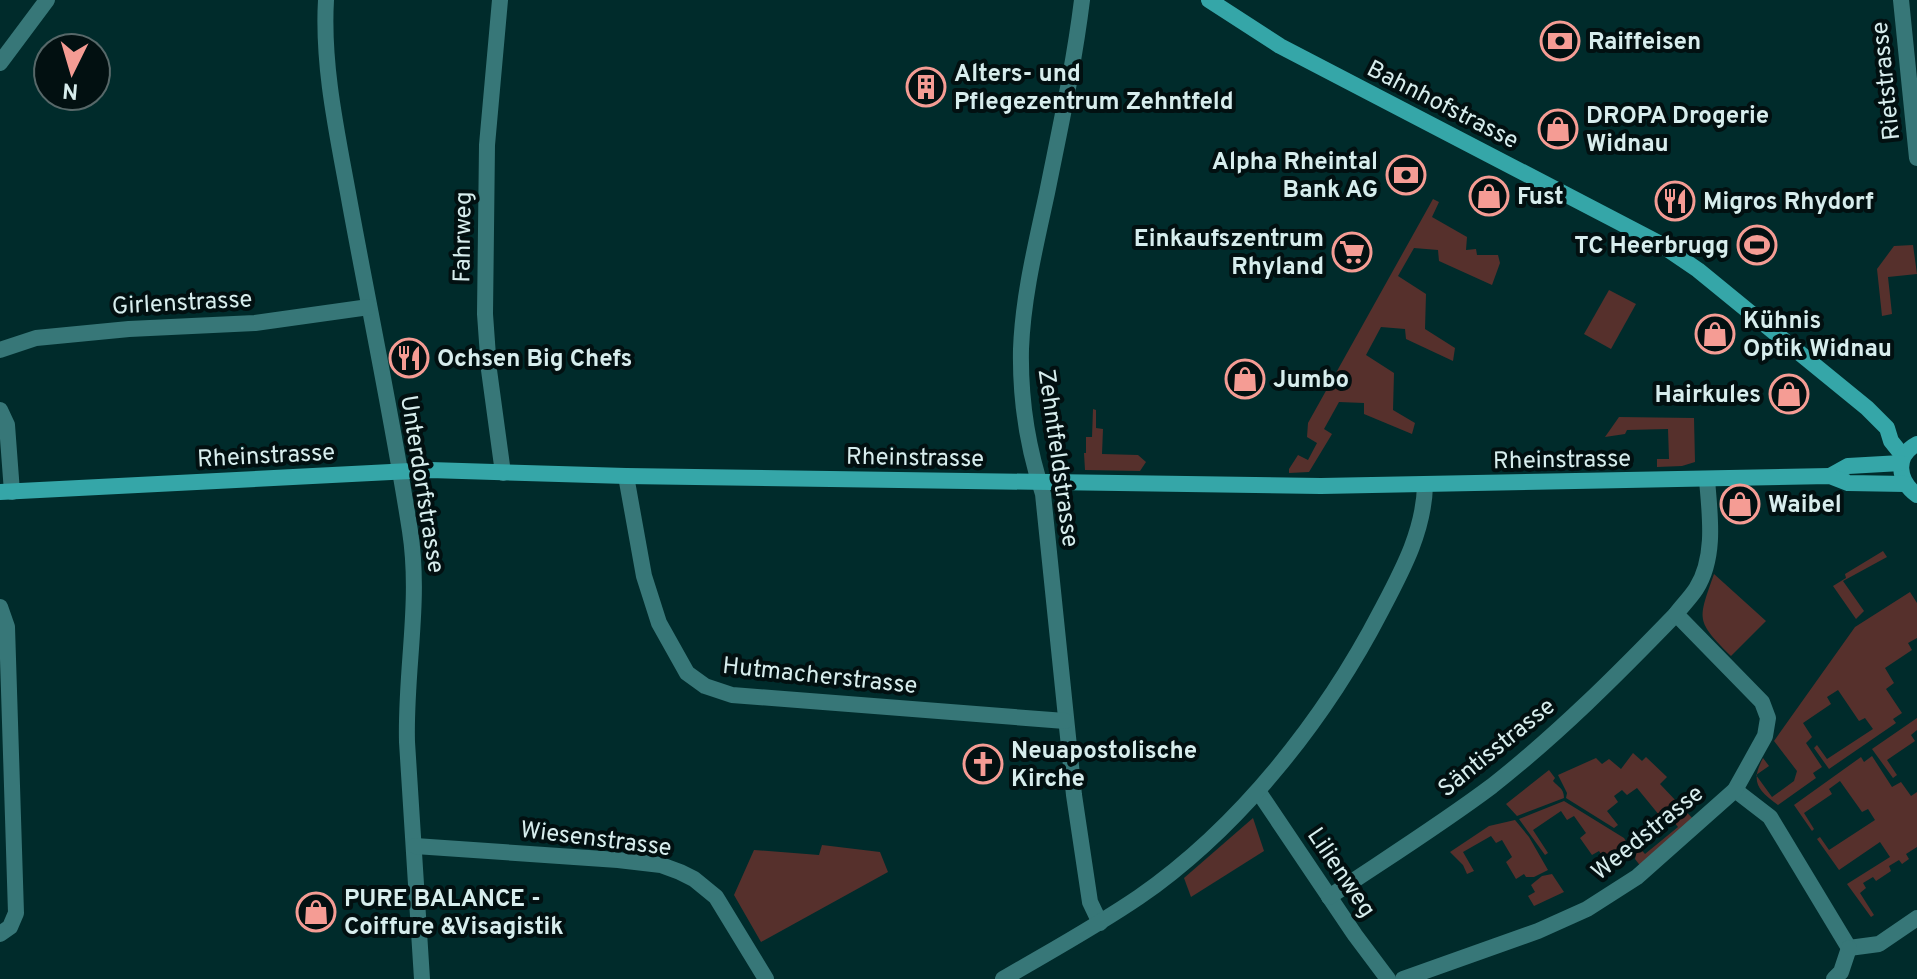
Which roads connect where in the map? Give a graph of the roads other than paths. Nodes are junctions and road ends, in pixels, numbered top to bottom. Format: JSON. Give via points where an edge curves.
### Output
{"nodes":[{"id":1,"x":47,"y":0,"type":"edge"},
{"id":2,"x":326,"y":0,"type":"edge"},
{"id":3,"x":500,"y":0,"type":"edge"},
{"id":4,"x":1082,"y":0,"type":"edge"},
{"id":5,"x":1209,"y":0,"type":"edge"},
{"id":6,"x":1901,"y":0,"type":"edge"},
{"id":7,"x":0,"y":63,"type":"edge"},
{"id":8,"x":1915,"y":131,"type":"edge"},
{"id":9,"x":1917,"y":158,"type":"edge"},
{"id":10,"x":369,"y":307,"type":"junction"},
{"id":11,"x":0,"y":350,"type":"edge"},
{"id":12,"x":0,"y":410,"type":"edge"},
{"id":13,"x":1887,"y":428,"type":"junction"},
{"id":14,"x":1917,"y":443,"type":"edge"},
{"id":15,"x":1902,"y":460,"type":"junction"},
{"id":16,"x":400,"y":471,"type":"junction"},
{"id":17,"x":503,"y":473,"type":"junction"},
{"id":18,"x":626,"y":476,"type":"junction"},
{"id":19,"x":1830,"y":476,"type":"junction"},
{"id":20,"x":1707,"y":480,"type":"junction"},
{"id":21,"x":1039,"y":483,"type":"junction"},
{"id":22,"x":1425,"y":485,"type":"junction"},
{"id":23,"x":1912,"y":489,"type":"edge"},
{"id":24,"x":6,"y":492,"type":"edge"},
{"id":25,"x":0,"y":607,"type":"edge"},
{"id":26,"x":1676,"y":614,"type":"junction"},
{"id":27,"x":1065,"y":721,"type":"junction"},
{"id":28,"x":1735,"y":790,"type":"junction"},
{"id":29,"x":1258,"y":791,"type":"junction"},
{"id":30,"x":415,"y":846,"type":"junction"},
{"id":31,"x":1329,"y":897,"type":"junction"},
{"id":32,"x":1917,"y":918,"type":"edge"},
{"id":33,"x":1100,"y":923,"type":"junction"},
{"id":34,"x":0,"y":934,"type":"edge"},
{"id":35,"x":1849,"y":948,"type":"junction"},
{"id":36,"x":422,"y":979,"type":"edge"},
{"id":37,"x":766,"y":979,"type":"edge"},
{"id":38,"x":1003,"y":979,"type":"edge"},
{"id":39,"x":1388,"y":979,"type":"edge"},
{"id":40,"x":1403,"y":979,"type":"edge"},
{"id":41,"x":1834,"y":979,"type":"edge"}],
"edges":[{"from":1,"to":7,"type":"street"},
{"from":2,"to":10,"type":"street","name":"Unterdorfstrasse","via":[[334,113]]},
{"from":3,"to":17,"type":"street","name":"Fahrweg","via":[[487,145],[485,314]]},
{"from":4,"to":21,"type":"street","name":"Zehntfeldstrasse","via":[[1023,323],[1025,411]]},
{"from":5,"to":13,"type":"street","name":"Bahnhofstrasse","via":[[1280,46],[1657,242],[1698,270]]},
{"from":6,"to":8,"type":"street","name":"Rietstrasse"},
{"from":8,"to":9,"type":"street","name":"Rietstrasse"},
{"from":10,"to":11,"type":"street","name":"Girlenstrasse","via":[[255,323],[36,338]]},
{"from":10,"to":16,"type":"street","name":"Unterdorfstrasse"},
{"from":12,"to":24,"type":"street","via":[[7,425]]},
{"from":13,"to":14,"type":"street","via":[[1901,430]]},
{"from":13,"to":15,"type":"street"},
{"from":14,"to":15,"type":"street"},
{"from":15,"to":19,"type":"street","name":"Rheinstrasse","via":[[1848,466]]},
{"from":15,"to":23,"type":"street","via":[[1902,475]]},
{"from":16,"to":17,"type":"street","name":"Rheinstrasse"},
{"from":16,"to":24,"type":"street","name":"Rheinstrasse"},
{"from":16,"to":30,"type":"street","name":"Unterdorfstrasse","via":[[415,583],[406,705]]},
{"from":17,"to":18,"type":"street","name":"Rheinstrasse"},
{"from":18,"to":21,"type":"street","name":"Rheinstrasse"},
{"from":18,"to":27,"type":"street","name":"Hutmacherstrasse","via":[[644,576],[659,623],[687,673],[705,686],[732,695]]},
{"from":19,"to":20,"type":"street","name":"Rheinstrasse"},
{"from":19,"to":23,"type":"street","name":"Rheinstrasse","via":[[1848,483]]},
{"from":20,"to":22,"type":"street","name":"Rheinstrasse"},
{"from":20,"to":26,"type":"street","name":"Säntisstrasse","via":[[1710,529],[1705,572]]},
{"from":21,"to":22,"type":"street","name":"Rheinstrasse"},
{"from":21,"to":27,"type":"street","name":"Zehntfeldstrasse"},
{"from":22,"to":29,"type":"street","via":[[1422,521],[1365,641],[1313,724]]},
{"from":25,"to":34,"type":"street","via":[[7,627],[16,913]]},
{"from":26,"to":28,"type":"street","via":[[1762,702],[1768,718],[1765,736]]},
{"from":26,"to":31,"type":"street","name":"Säntisstrasse","via":[[1523,761]]},
{"from":27,"to":33,"type":"street","name":"Zehntfeldstrasse","via":[[1090,902]]},
{"from":28,"to":35,"type":"street","name":"Weedstrasse","via":[[1770,817]]},
{"from":28,"to":40,"type":"street","name":"Weedstrasse","via":[[1613,894],[1538,931]]},
{"from":29,"to":31,"type":"street","name":"Lilienweg"},
{"from":29,"to":33,"type":"street","via":[[1172,871]]},
{"from":30,"to":36,"type":"street","name":"Unterdorfstrasse"},
{"from":30,"to":37,"type":"street","name":"Wiesenstrasse","via":[[618,860],[680,872],[716,897]]},
{"from":31,"to":39,"type":"street","name":"Lilienweg"},
{"from":32,"to":35,"type":"street","via":[[1879,944]]},
{"from":33,"to":38,"type":"street"},
{"from":35,"to":41,"type":"street"}]}
